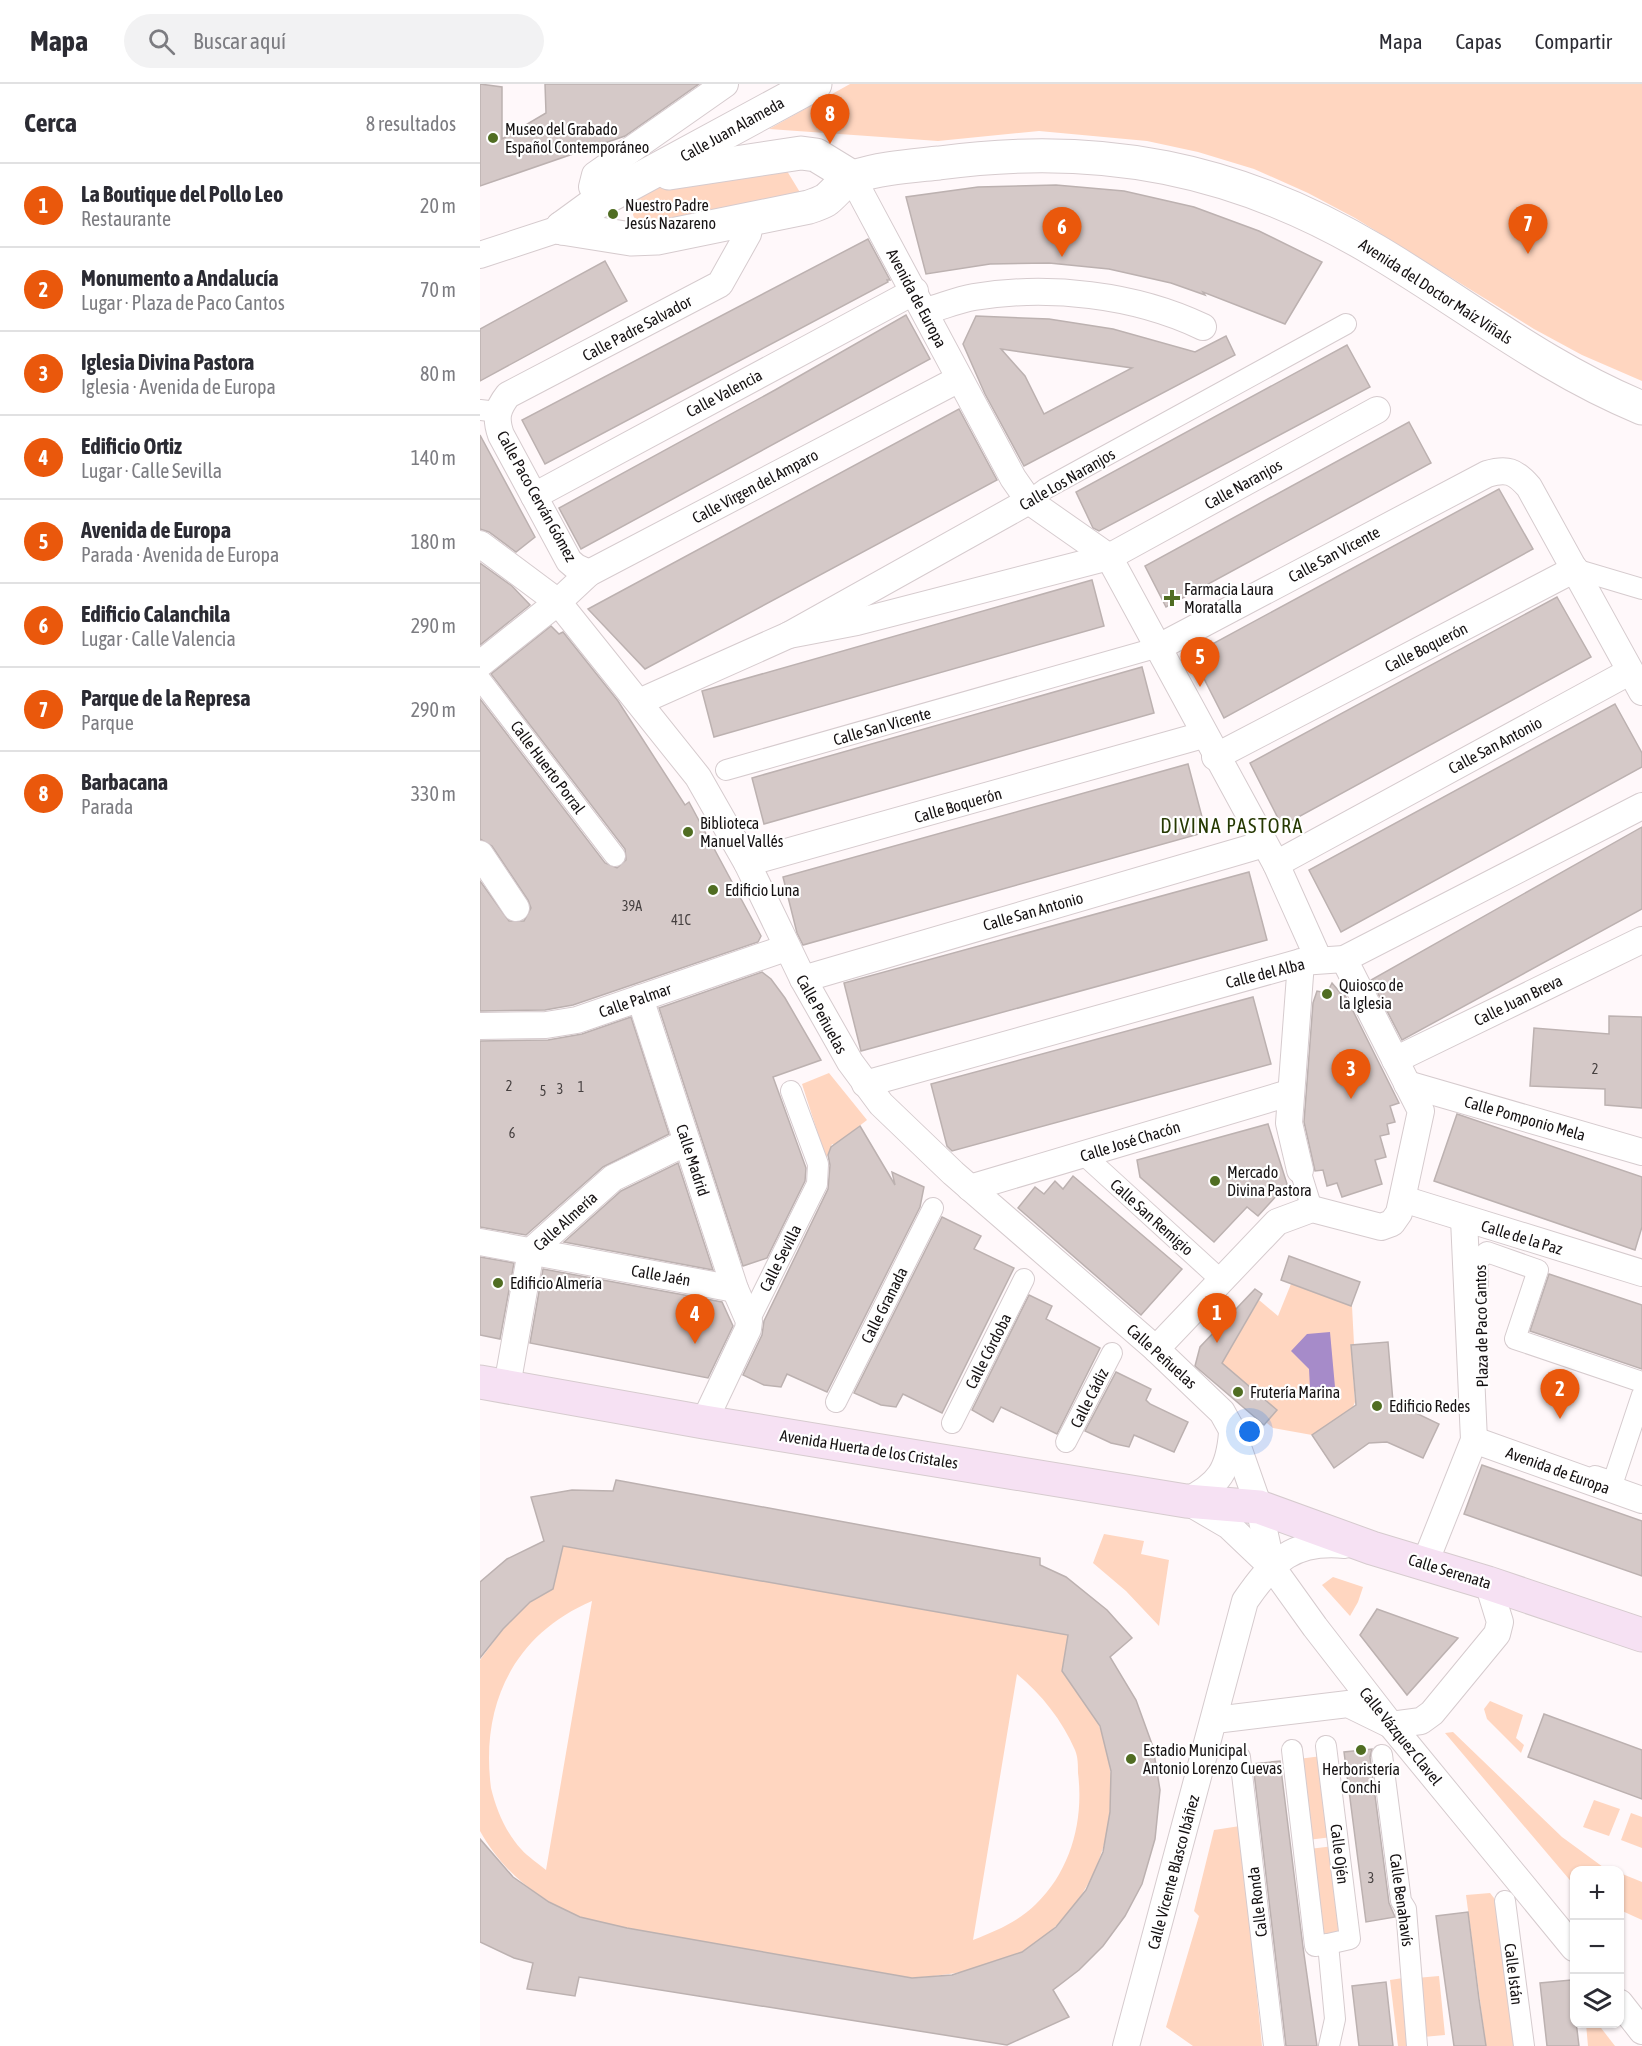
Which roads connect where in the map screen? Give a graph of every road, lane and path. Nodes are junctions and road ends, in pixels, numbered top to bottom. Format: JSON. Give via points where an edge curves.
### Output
{"nodes":[{"id":1,"x":725,"y":84,"type":"edge"},
{"id":2,"x":815,"y":84,"type":"edge"},
{"id":3,"x":649,"y":176,"type":"junction"},
{"id":4,"x":852,"y":177,"type":"junction"},
{"id":5,"x":599,"y":201,"type":"junction"},
{"id":6,"x":751,"y":220,"type":"junction"},
{"id":7,"x":562,"y":228,"type":"junction"},
{"id":8,"x":631,"y":239,"type":"junction"},
{"id":9,"x":480,"y":255,"type":"edge"},
{"id":10,"x":920,"y":301,"type":"junction"},
{"id":11,"x":1346,"y":324,"type":"dead end"},
{"id":12,"x":1203,"y":327,"type":"dead end"},
{"id":13,"x":959,"y":379,"type":"junction"},
{"id":14,"x":1642,"y":408,"type":"edge"},
{"id":15,"x":1377,"y":410,"type":"dead end"},
{"id":16,"x":489,"y":411,"type":"edge"},
{"id":17,"x":534,"y":496,"type":"junction"},
{"id":18,"x":1029,"y":501,"type":"junction"},
{"id":19,"x":480,"y":544,"type":"edge"},
{"id":20,"x":1108,"y":557,"type":"junction"},
{"id":21,"x":1575,"y":569,"type":"junction"},
{"id":22,"x":589,"y":573,"type":"junction"},
{"id":23,"x":1642,"y":590,"type":"edge"},
{"id":24,"x":558,"y":602,"type":"junction"},
{"id":25,"x":789,"y":635,"type":"junction"},
{"id":26,"x":1159,"y":647,"type":"junction"},
{"id":27,"x":480,"y":664,"type":"edge"},
{"id":28,"x":480,"y":679,"type":"edge"},
{"id":29,"x":1636,"y":682,"type":"edge"},
{"id":30,"x":639,"y":702,"type":"junction"},
{"id":31,"x":1203,"y":735,"type":"junction"},
{"id":32,"x":1215,"y":757,"type":"junction"},
{"id":33,"x":726,"y":770,"type":"dead end"},
{"id":34,"x":1642,"y":806,"type":"edge"},
{"id":35,"x":480,"y":854,"type":"edge"},
{"id":36,"x":1270,"y":854,"type":"junction"},
{"id":37,"x":615,"y":856,"type":"dead end"},
{"id":38,"x":747,"y":862,"type":"junction"},
{"id":39,"x":516,"y":908,"type":"dead end"},
{"id":40,"x":1642,"y":940,"type":"edge"},
{"id":41,"x":786,"y":948,"type":"junction"},
{"id":42,"x":1322,"y":960,"type":"junction"},
{"id":43,"x":802,"y":979,"type":"junction"},
{"id":44,"x":640,"y":998,"type":"junction"},
{"id":45,"x":480,"y":1026,"type":"edge"},
{"id":46,"x":1395,"y":1060,"type":"junction"},
{"id":47,"x":865,"y":1084,"type":"junction"},
{"id":48,"x":1407,"y":1084,"type":"junction"},
{"id":49,"x":791,"y":1091,"type":"dead end"},
{"id":50,"x":1289,"y":1093,"type":"junction"},
{"id":51,"x":687,"y":1142,"type":"junction"},
{"id":52,"x":1642,"y":1152,"type":"edge"},
{"id":53,"x":1083,"y":1154,"type":"junction"},
{"id":54,"x":1300,"y":1170,"type":"joint"},
{"id":55,"x":970,"y":1188,"type":"junction"},
{"id":56,"x":1403,"y":1199,"type":"junction"},
{"id":57,"x":933,"y":1208,"type":"dead end"},
{"id":58,"x":1312,"y":1209,"type":"junction"},
{"id":59,"x":1464,"y":1219,"type":"junction"},
{"id":60,"x":480,"y":1242,"type":"edge"},
{"id":61,"x":531,"y":1251,"type":"junction"},
{"id":62,"x":1642,"y":1273,"type":"edge"},
{"id":63,"x":1024,"y":1279,"type":"dead end"},
{"id":64,"x":1221,"y":1280,"type":"junction"},
{"id":65,"x":735,"y":1288,"type":"junction"},
{"id":66,"x":749,"y":1321,"type":"junction"},
{"id":67,"x":1156,"y":1349,"type":"junction"},
{"id":68,"x":1112,"y":1353,"type":"dead end"},
{"id":69,"x":1642,"y":1382,"type":"edge"},
{"id":70,"x":493,"y":1384,"type":"edge"},
{"id":71,"x":1642,"y":1395,"type":"edge"},
{"id":72,"x":836,"y":1402,"type":"dead end"},
{"id":73,"x":704,"y":1422,"type":"junction"},
{"id":74,"x":952,"y":1423,"type":"dead end"},
{"id":75,"x":1232,"y":1430,"type":"junction"},
{"id":76,"x":1474,"y":1440,"type":"junction"},
{"id":77,"x":1066,"y":1442,"type":"dead end"},
{"id":78,"x":1642,"y":1500,"type":"edge"},
{"id":79,"x":1186,"y":1501,"type":"junction"},
{"id":80,"x":1259,"y":1508,"type":"junction"},
{"id":81,"x":1372,"y":1548,"type":"junction"},
{"id":82,"x":1425,"y":1563,"type":"junction"},
{"id":83,"x":1272,"y":1567,"type":"junction"},
{"id":84,"x":1488,"y":1583,"type":"junction"},
{"id":85,"x":1642,"y":1635,"type":"edge"},
{"id":86,"x":1215,"y":1720,"type":"junction"},
{"id":87,"x":1391,"y":1725,"type":"junction"},
{"id":88,"x":1326,"y":1746,"type":"dead end"},
{"id":89,"x":1292,"y":1750,"type":"dead end"},
{"id":90,"x":1382,"y":1755,"type":"dead end"},
{"id":91,"x":1240,"y":1757,"type":"dead end"},
{"id":92,"x":1505,"y":1901,"type":"dead end"},
{"id":93,"x":1570,"y":1942,"type":"edge"},
{"id":94,"x":1328,"y":1944,"type":"junction"},
{"id":95,"x":1624,"y":2008,"type":"edge"},
{"id":96,"x":1642,"y":2031,"type":"edge"},
{"id":97,"x":1129,"y":2045,"type":"edge"},
{"id":98,"x":1274,"y":2046,"type":"edge"},
{"id":99,"x":1329,"y":2046,"type":"edge"},
{"id":100,"x":1417,"y":2046,"type":"edge"},
{"id":101,"x":1524,"y":2046,"type":"edge"}],
"edges":[{"from":1,"to":5,"type":"street","via":[[595,175],[592,187]]},
{"from":2,"to":3,"type":"street","name":"Calle Juan Alameda"},
{"from":3,"to":4,"type":"street","via":[[801,153],[816,156]]},
{"from":3,"to":5,"type":"street","name":"Calle Juan Alameda"},
{"from":4,"to":6,"type":"street","via":[[825,201]]},
{"from":4,"to":10,"type":"street","name":"Avenida de Europa"},
{"from":4,"to":14,"type":"street","name":"Avenida del Doctor Maíz Viñals","via":[[973,158],[1031,154],[1138,162],[1206,175],[1303,212],[1376,250],[1527,350]]},
{"from":5,"to":7,"type":"street","name":"Calle Juan Alameda"},
{"from":5,"to":8,"type":"street"},
{"from":6,"to":8,"type":"street","via":[[657,238]]},
{"from":6,"to":16,"type":"street","name":"Calle Padre Salvador","via":[[748,234],[720,284],[508,395]]},
{"from":7,"to":8,"type":"street"},
{"from":7,"to":9,"type":"street"},
{"from":10,"to":12,"type":"street","name":"Calle Valencia","via":[[1054,293],[1092,296],[1153,308]]},
{"from":10,"to":13,"type":"street","name":"Avenida de Europa"},
{"from":10,"to":17,"type":"street","name":"Calle Valencia"},
{"from":11,"to":18,"type":"street","name":"Calle Los Naranjos"},
{"from":13,"to":18,"type":"street","name":"Avenida de Europa"},
{"from":13,"to":22,"type":"street","name":"Calle Virgen del Amparo"},
{"from":15,"to":20,"type":"street","name":"Calle Naranjos"},
{"from":16,"to":17,"type":"street","name":"Calle Paco Cerván Gómez"},
{"from":17,"to":22,"type":"street","name":"Calle Paco Cerván Gómez","via":[[569,561]]},
{"from":18,"to":20,"type":"street","name":"Avenida de Europa"},
{"from":18,"to":25,"type":"street","name":"Calle Los Naranjos"},
{"from":19,"to":24,"type":"street","name":"Calle Peñuelas"},
{"from":20,"to":25,"type":"street","name":"Calle Los Naranjos","via":[[857,622]]},
{"from":20,"to":26,"type":"street","name":"Avenida de Europa"},
{"from":21,"to":23,"type":"street"},
{"from":21,"to":26,"type":"street","name":"Calle San Vicente","via":[[1529,487],[1517,473],[1503,470],[1486,474]]},
{"from":21,"to":29,"type":"street","name":"Calle San Vicente"},
{"from":21,"to":32,"type":"street","name":"Calle Boquerón"},
{"from":22,"to":24,"type":"street","name":"Calle Virgen del Amparo"},
{"from":24,"to":27,"type":"street","name":"Calle Virgen del Amparo"},
{"from":24,"to":30,"type":"street","name":"Calle Peñuelas"},
{"from":25,"to":30,"type":"street","name":"Calle Los Naranjos"},
{"from":26,"to":31,"type":"street","name":"Avenida de Europa"},
{"from":26,"to":33,"type":"street","name":"Calle San Vicente"},
{"from":28,"to":37,"type":"street","name":"Calle Huerto Porral"},
{"from":29,"to":36,"type":"street","name":"Calle San Antonio"},
{"from":30,"to":38,"type":"street","name":"Calle Peñuelas","via":[[698,777]]},
{"from":31,"to":32,"type":"street","name":"Avenida de Europa"},
{"from":31,"to":38,"type":"street","name":"Calle Boquerón"},
{"from":32,"to":36,"type":"street","name":"Avenida de Europa"},
{"from":34,"to":42,"type":"street","name":"Calle del Alba"},
{"from":35,"to":39,"type":"street"},
{"from":36,"to":42,"type":"street","name":"Avenida de Europa"},
{"from":36,"to":43,"type":"street","name":"Calle San Antonio"},
{"from":38,"to":41,"type":"street","name":"Calle Peñuelas"},
{"from":40,"to":46,"type":"street","name":"Calle Juan Breva"},
{"from":41,"to":43,"type":"street","name":"Calle Peñuelas"},
{"from":41,"to":44,"type":"street","name":"Calle Palmar"},
{"from":42,"to":46,"type":"street","name":"Avenida de Europa"},
{"from":42,"to":47,"type":"street","name":"Calle del Alba"},
{"from":42,"to":50,"type":"street"},
{"from":43,"to":47,"type":"street","name":"Calle Peñuelas"},
{"from":44,"to":45,"type":"street","name":"Calle Palmar","via":[[577,1020],[546,1025]]},
{"from":44,"to":51,"type":"street","name":"Calle Madrid"},
{"from":46,"to":48,"type":"street","name":"Avenida de Europa"},
{"from":47,"to":55,"type":"street","name":"Calle Peñuelas"},
{"from":48,"to":52,"type":"street","name":"Calle Pomponio Mela"},
{"from":48,"to":56,"type":"street","name":"Avenida de Europa","via":[[1421,1111]]},
{"from":49,"to":66,"type":"street","name":"Calle Sevilla","via":[[818,1164],[818,1184]]},
{"from":50,"to":53,"type":"street","name":"Calle José Chacón"},
{"from":50,"to":54,"type":"street","via":[[1289,1123]]},
{"from":51,"to":61,"type":"street","name":"Calle Almería","via":[[613,1178]]},
{"from":51,"to":65,"type":"street","name":"Calle Madrid"},
{"from":53,"to":55,"type":"street","name":"Calle José Chacón"},
{"from":53,"to":64,"type":"street","name":"Calle San Remigio"},
{"from":54,"to":58,"type":"street"},
{"from":55,"to":67,"type":"street","name":"Calle Peñuelas"},
{"from":56,"to":58,"type":"street","name":"Avenida de Europa","via":[[1400,1213],[1392,1223],[1381,1227]]},
{"from":56,"to":59,"type":"street","name":"Calle de la Paz"},
{"from":57,"to":72,"type":"street","name":"Calle Granada"},
{"from":58,"to":64,"type":"street","via":[[1277,1222]]},
{"from":59,"to":62,"type":"street","name":"Calle de la Paz"},
{"from":59,"to":76,"type":"street"},
{"from":60,"to":61,"type":"street","name":"Calle Jaén"},
{"from":61,"to":65,"type":"street","name":"Calle Jaén"},
{"from":61,"to":70,"type":"street","name":"Calle Almería"},
{"from":63,"to":74,"type":"street","name":"Calle Córdoba"},
{"from":64,"to":67,"type":"street"},
{"from":65,"to":66,"type":"street","name":"Calle Madrid"},
{"from":66,"to":73,"type":"street","name":"Calle Sevilla"},
{"from":67,"to":75,"type":"street","name":"Calle Peñuelas","via":[[1222,1412]]},
{"from":68,"to":77,"type":"street","name":"Calle Cádiz"},
{"from":69,"to":71,"type":"street","name":"Plaza de Paco Cantos","via":[[1515,1340],[1538,1270],[1487,1252],[1481,1255],[1477,1261],[1486,1438],[1613,1482]]},
{"from":70,"to":73,"type":"main road","name":"Avenida Huerta de los Cristales"},
{"from":73,"to":79,"type":"main road","name":"Avenida Huerta de los Cristales"},
{"from":75,"to":79,"type":"street","via":[[1230,1454],[1222,1473],[1211,1486]]},
{"from":75,"to":80,"type":"street","name":"Calle Peñuelas"},
{"from":76,"to":78,"type":"street","name":"Avenida de Europa"},
{"from":76,"to":82,"type":"street"},
{"from":79,"to":80,"type":"main road","name":"Avenida Huerta de los Cristales"},
{"from":79,"to":83,"type":"street","via":[[1229,1526]]},
{"from":80,"to":81,"type":"main road","name":"Calle Serenata"},
{"from":80,"to":83,"type":"street","name":"Calle Vázquez Clavel"},
{"from":81,"to":82,"type":"main road","name":"Calle Serenata"},
{"from":81,"to":83,"type":"street","name":"Calle Vicente Blasco Ibáñez","via":[[1310,1544]]},
{"from":82,"to":84,"type":"main road","name":"Calle Serenata"},
{"from":83,"to":86,"type":"street","name":"Calle Vicente Blasco Ibáñez","via":[[1245,1601]]},
{"from":83,"to":87,"type":"street","name":"Calle Vázquez Clavel"},
{"from":84,"to":85,"type":"main road","name":"Calle Serenata"},
{"from":84,"to":87,"type":"street","via":[[1500,1622],[1497,1634],[1432,1713],[1421,1721]]},
{"from":86,"to":87,"type":"street","via":[[1348,1704]]},
{"from":86,"to":97,"type":"street","name":"Calle Vicente Blasco Ibáñez"},
{"from":87,"to":93,"type":"street","name":"Calle Vázquez Clavel"},
{"from":88,"to":94,"type":"street","name":"Calle Ojén","via":[[1350,1939]]},
{"from":89,"to":94,"type":"street","via":[[1315,1946]]},
{"from":90,"to":100,"type":"street","name":"Calle Benahavís","via":[[1401,1901],[1406,1909]]},
{"from":91,"to":98,"type":"street","name":"Calle Ronda"},
{"from":92,"to":101,"type":"street","name":"Calle Istán"},
{"from":94,"to":99,"type":"street","via":[[1335,2019]]},
{"from":95,"to":96,"type":"street"}]}
